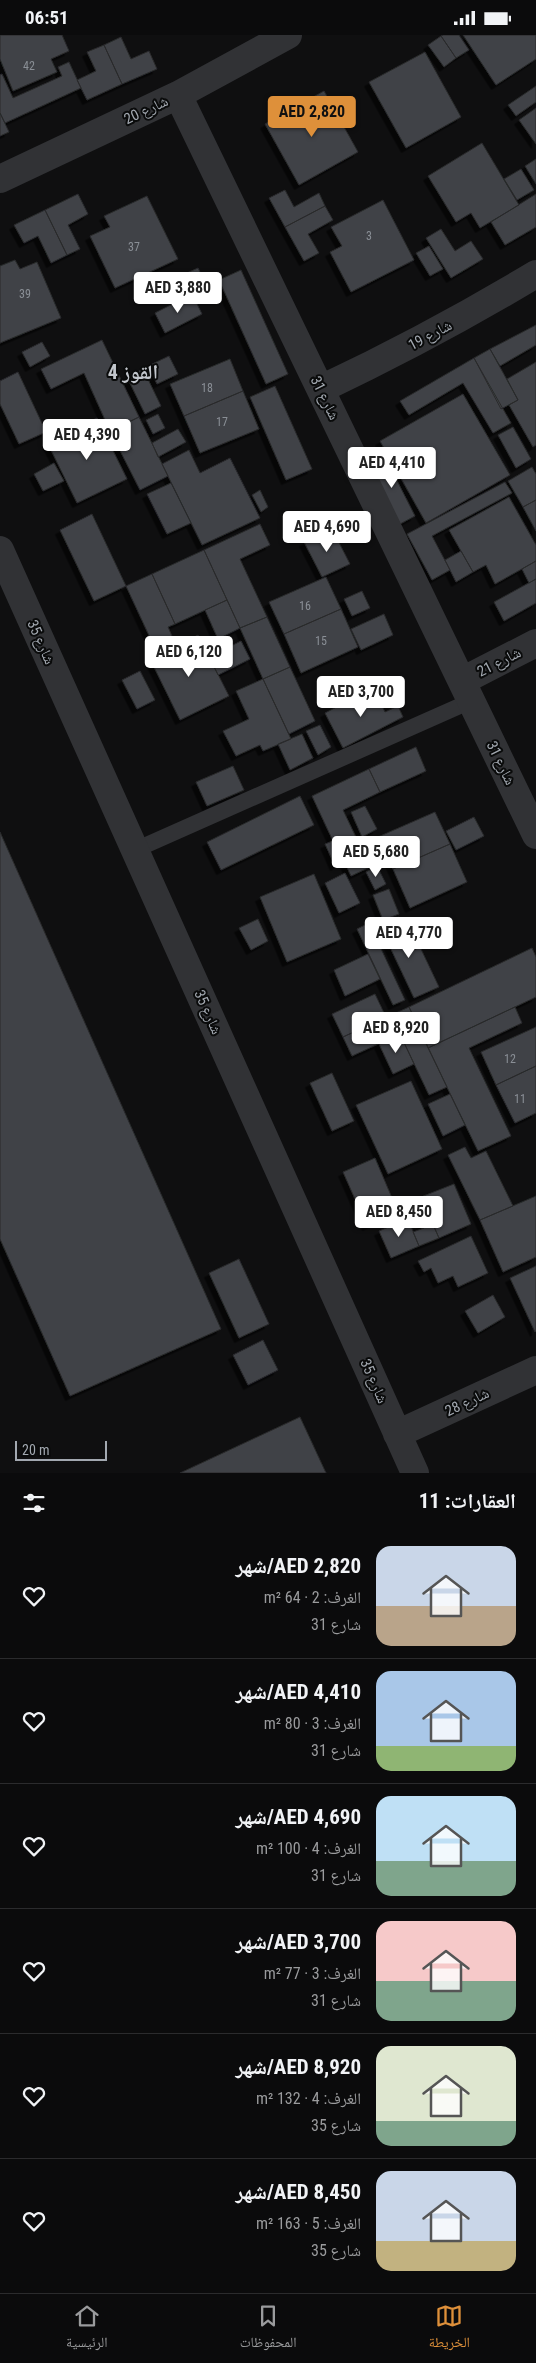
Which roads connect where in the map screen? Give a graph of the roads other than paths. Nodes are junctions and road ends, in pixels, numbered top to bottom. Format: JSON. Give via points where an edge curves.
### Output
{"nodes":[{"id":1,"x":288,"y":35,"type":"edge"},
{"id":2,"x":178,"y":95,"type":"junction"},
{"id":3,"x":0,"y":179,"type":"edge"},
{"id":4,"x":536,"y":273,"type":"edge"},
{"id":5,"x":321,"y":389,"type":"junction"},
{"id":6,"x":0,"y":550,"type":"edge"},
{"id":7,"x":536,"y":643,"type":"edge"},
{"id":8,"x":466,"y":691,"type":"junction"},
{"id":9,"x":536,"y":835,"type":"edge"},
{"id":10,"x":135,"y":850,"type":"junction"},
{"id":11,"x":536,"y":1370,"type":"edge"},
{"id":12,"x":397,"y":1433,"type":"junction"},
{"id":13,"x":415,"y":1473,"type":"edge"}],
"edges":[{"from":1,"to":2,"type":"street","name":"شارع 20"},
{"from":2,"to":3,"type":"street","name":"شارع 20"},
{"from":2,"to":5,"type":"street","name":"شارع 31"},
{"from":4,"to":5,"type":"street","name":"شارع 19","via":[[410,346]]},
{"from":5,"to":8,"type":"street","name":"شارع 31"},
{"from":6,"to":10,"type":"street","name":"شارع 35"},
{"from":7,"to":8,"type":"street","name":"شارع 21"},
{"from":8,"to":9,"type":"street","name":"شارع 31"},
{"from":8,"to":10,"type":"lane"},
{"from":10,"to":12,"type":"street","name":"شارع 35"},
{"from":11,"to":12,"type":"street","name":"شارع 28"},
{"from":12,"to":13,"type":"street","name":"شارع 35"}]}
